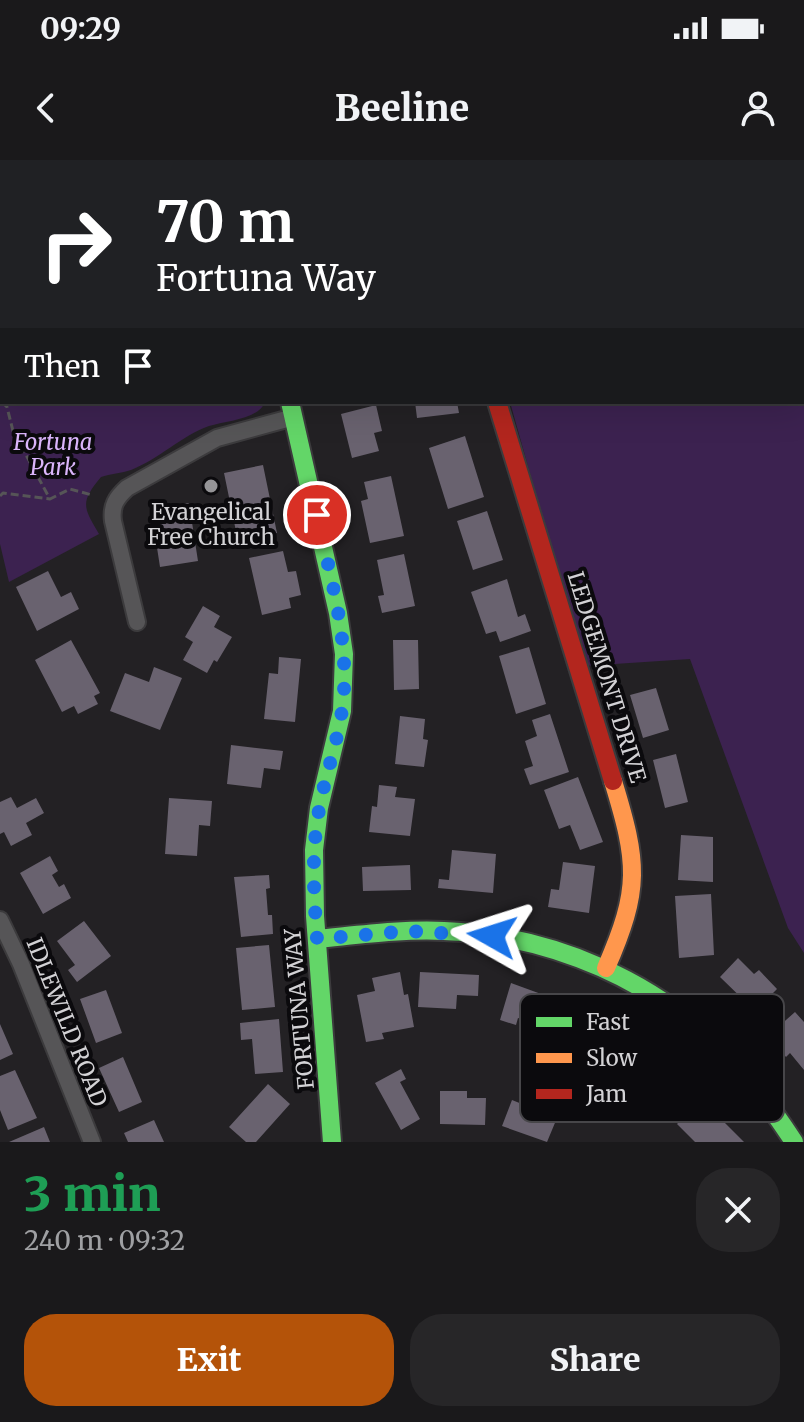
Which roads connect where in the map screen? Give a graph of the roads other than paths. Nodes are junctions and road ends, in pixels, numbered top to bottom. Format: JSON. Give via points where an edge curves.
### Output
{"nodes":[{"id":1,"x":498,"y":404,"type":"edge"},
{"id":2,"x":292,"y":410,"type":"edge"},
{"id":3,"x":137,"y":622,"type":"dead end"},
{"id":4,"x":0,"y":920,"type":"edge"},
{"id":5,"x":317,"y":939,"type":"junction"},
{"id":6,"x":606,"y":968,"type":"junction"},
{"id":7,"x":653,"y":994,"type":"edge"},
{"id":8,"x":780,"y":1122,"type":"edge"},
{"id":9,"x":92,"y":1142,"type":"edge"},
{"id":10,"x":332,"y":1142,"type":"edge"},
{"id":11,"x":794,"y":1142,"type":"edge"}],
"edges":[{"from":1,"to":6,"type":"street","name":"LEDGEMONT DRIVE","via":[[633,851],[632,897]]},
{"from":2,"to":3,"type":"street","via":[[209,442],[118,497],[113,521]]},
{"from":2,"to":5,"type":"street","name":"FORTUNA WAY","via":[[344,654],[342,711],[314,850]]},
{"from":4,"to":9,"type":"street","name":"IDLEWILD ROAD"},
{"from":5,"to":6,"type":"street","via":[[463,932],[521,941]]},
{"from":5,"to":10,"type":"street","name":"FORTUNA WAY"},
{"from":6,"to":7,"type":"street"},
{"from":8,"to":11,"type":"street"}]}
